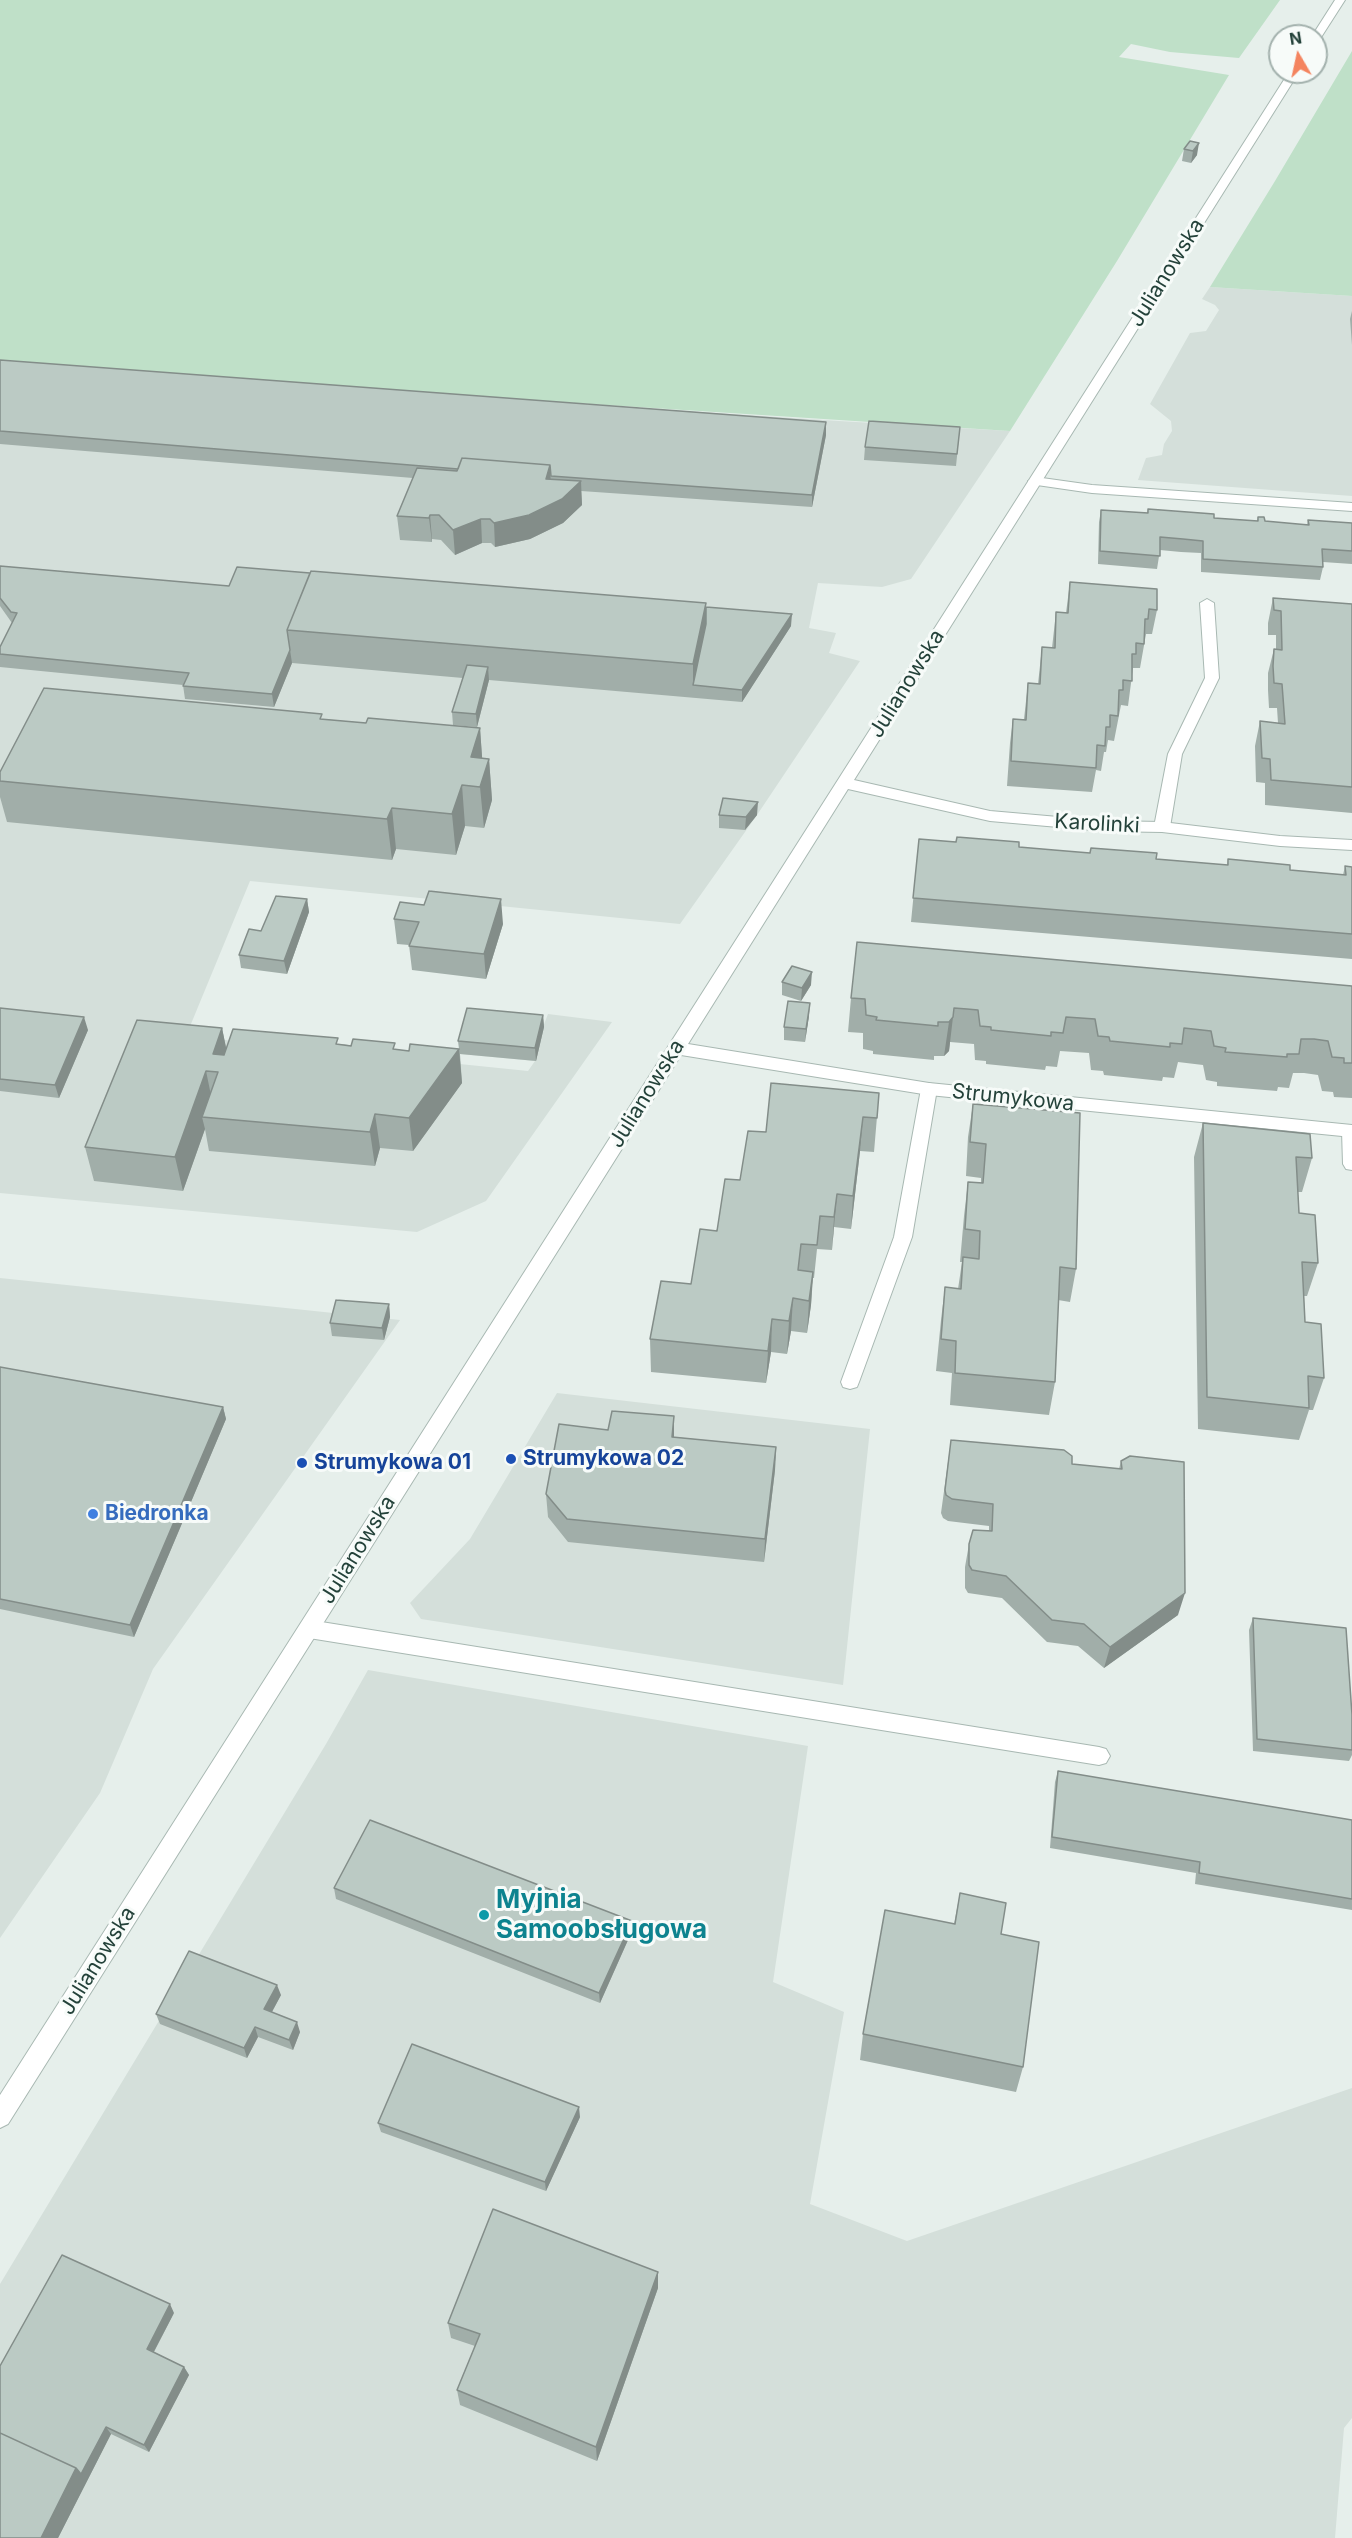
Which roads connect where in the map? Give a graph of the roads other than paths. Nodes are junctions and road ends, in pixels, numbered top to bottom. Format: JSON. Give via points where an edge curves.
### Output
{"nodes":[{"id":1,"x":1340,"y":0,"type":"edge"},
{"id":2,"x":1324,"y":24,"type":"edge"},
{"id":3,"x":1286,"y":84,"type":"edge"},
{"id":4,"x":1035,"y":481,"type":"junction"},
{"id":5,"x":1352,"y":507,"type":"edge"},
{"id":6,"x":1208,"y":603,"type":"dead end"},
{"id":7,"x":844,"y":783,"type":"junction"},
{"id":8,"x":1162,"y":827,"type":"junction"},
{"id":9,"x":1352,"y":845,"type":"edge"},
{"id":10,"x":676,"y":1048,"type":"junction"},
{"id":11,"x":929,"y":1089,"type":"junction"},
{"id":12,"x":1351,"y":1131,"type":"edge"},
{"id":13,"x":1352,"y":1164,"type":"edge"},
{"id":14,"x":850,"y":1382,"type":"dead end"},
{"id":15,"x":309,"y":1629,"type":"junction"},
{"id":16,"x":1099,"y":1756,"type":"dead end"},
{"id":17,"x":0,"y":2116,"type":"edge"}],
"edges":[{"from":1,"to":2,"type":"street"},
{"from":3,"to":4,"type":"street","name":"Julianowska"},
{"from":4,"to":5,"type":"street","via":[[1092,489]]},
{"from":4,"to":7,"type":"street","name":"Julianowska"},
{"from":6,"to":8,"type":"street","via":[[1212,678],[1175,754]]},
{"from":7,"to":8,"type":"street","name":"Karolinki","via":[[990,816]]},
{"from":7,"to":10,"type":"street","name":"Julianowska"},
{"from":8,"to":9,"type":"street","name":"Karolinki"},
{"from":10,"to":11,"type":"street","name":"Strumykowa"},
{"from":10,"to":15,"type":"street","name":"Julianowska"},
{"from":11,"to":12,"type":"street","name":"Strumykowa"},
{"from":11,"to":14,"type":"street","via":[[903,1237]]},
{"from":12,"to":13,"type":"street"},
{"from":15,"to":16,"type":"street"},
{"from":15,"to":17,"type":"street","name":"Julianowska"}]}
